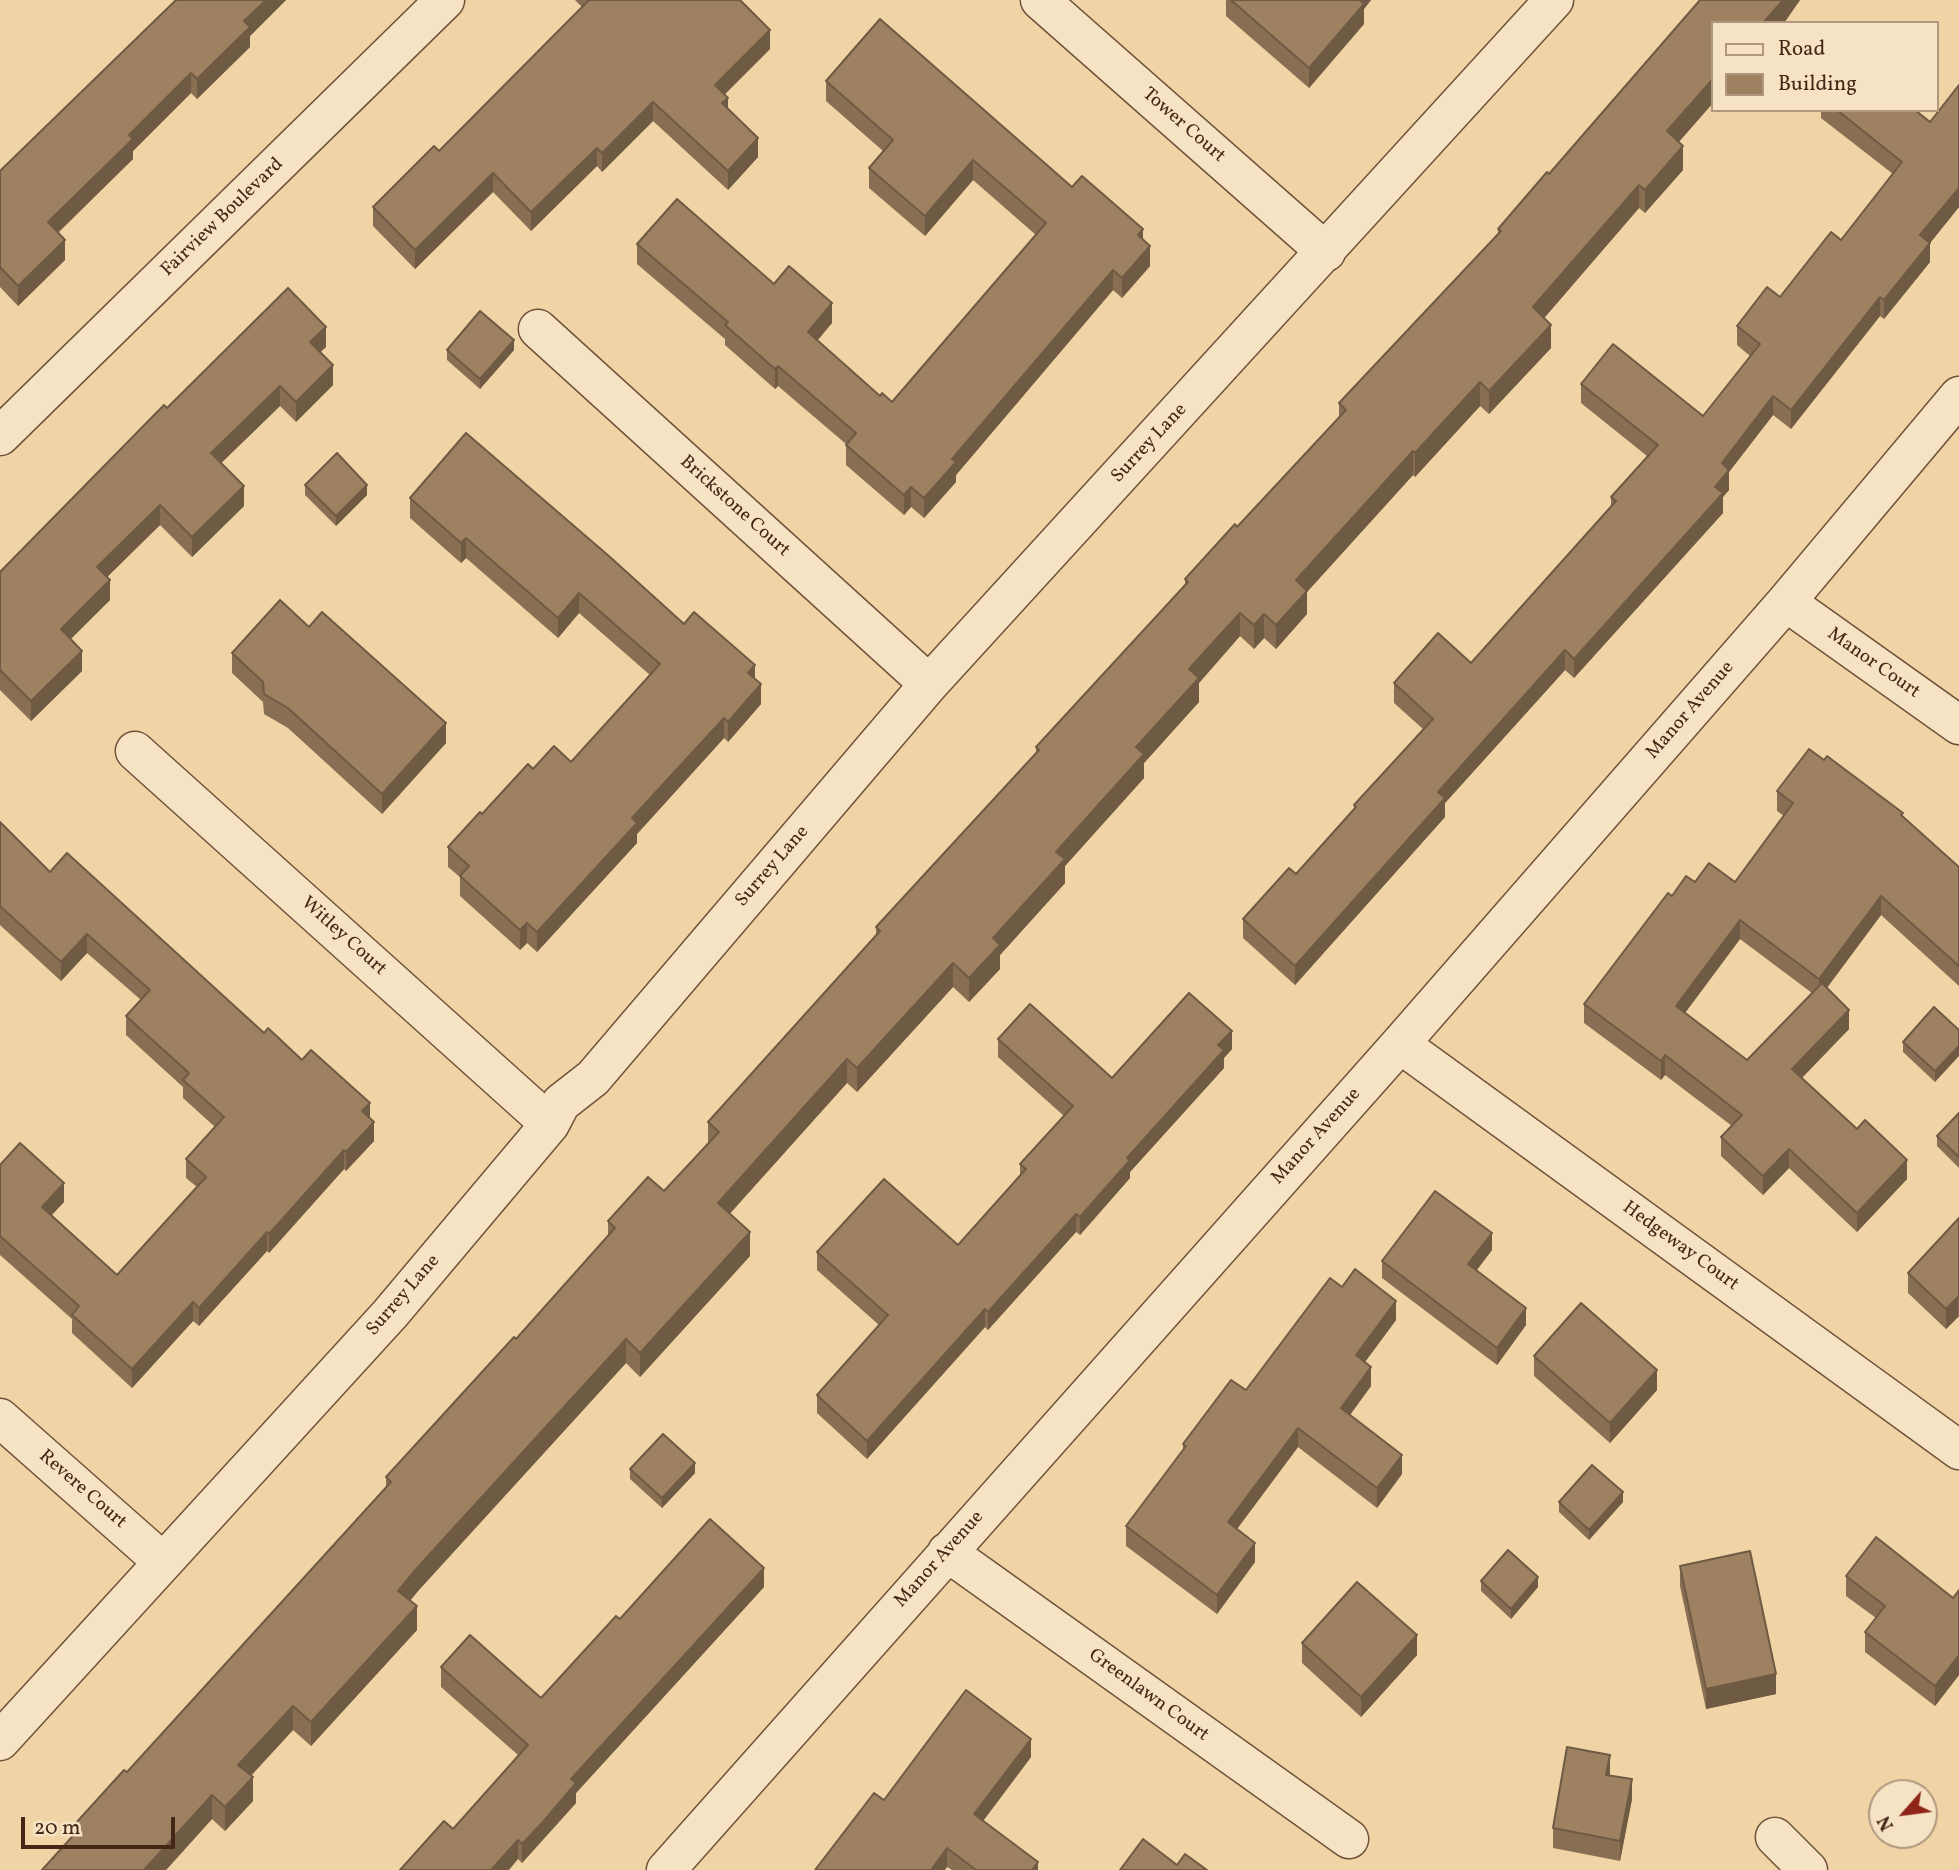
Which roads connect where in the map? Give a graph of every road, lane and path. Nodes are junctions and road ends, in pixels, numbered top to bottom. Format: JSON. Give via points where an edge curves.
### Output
{"nodes":[{"id":1,"x":445,"y":0,"type":"edge"},
{"id":2,"x":1040,"y":0,"type":"edge"},
{"id":3,"x":1554,"y":0,"type":"edge"},
{"id":4,"x":1326,"y":252,"type":"junction"},
{"id":5,"x":538,"y":329,"type":"dead end"},
{"id":6,"x":1959,"y":396,"type":"edge"},
{"id":7,"x":0,"y":436,"type":"edge"},
{"id":8,"x":1786,"y":602,"type":"junction"},
{"id":9,"x":929,"y":684,"type":"junction"},
{"id":10,"x":1959,"y":725,"type":"edge"},
{"id":11,"x":135,"y":751,"type":"dead end"},
{"id":12,"x":1400,"y":1044,"type":"junction"},
{"id":13,"x":550,"y":1124,"type":"junction"},
{"id":14,"x":0,"y":1418,"type":"edge"},
{"id":15,"x":1959,"y":1450,"type":"edge"},
{"id":16,"x":947,"y":1552,"type":"junction"},
{"id":17,"x":163,"y":1562,"type":"junction"},
{"id":18,"x":0,"y":1741,"type":"edge"},
{"id":19,"x":1775,"y":1837,"type":"dead end"},
{"id":20,"x":1349,"y":1839,"type":"dead end"},
{"id":21,"x":666,"y":1870,"type":"edge"},
{"id":22,"x":1808,"y":1870,"type":"edge"}],
"edges":[{"from":1,"to":7,"type":"street","name":"Fairview Boulevard"},
{"from":2,"to":4,"type":"street","name":"Tower Court"},
{"from":3,"to":4,"type":"street","name":"Surrey Lane"},
{"from":4,"to":9,"type":"street","name":"Surrey Lane"},
{"from":5,"to":9,"type":"street","name":"Brickstone Court"},
{"from":6,"to":8,"type":"street","name":"Manor Avenue"},
{"from":8,"to":10,"type":"street","name":"Manor Court"},
{"from":8,"to":12,"type":"street","name":"Manor Avenue"},
{"from":9,"to":13,"type":"street","name":"Surrey Lane","via":[[593,1078],[561,1103]]},
{"from":11,"to":13,"type":"street","name":"Witley Court"},
{"from":12,"to":15,"type":"street","name":"Hedgeway Court"},
{"from":12,"to":16,"type":"street","name":"Manor Avenue"},
{"from":13,"to":17,"type":"street","name":"Surrey Lane","via":[[390,1314]]},
{"from":14,"to":17,"type":"street","name":"Revere Court"},
{"from":16,"to":20,"type":"street","name":"Greenlawn Court"},
{"from":16,"to":21,"type":"street","name":"Manor Avenue"},
{"from":17,"to":18,"type":"street","name":"Surrey Lane"},
{"from":19,"to":22,"type":"street"}]}
